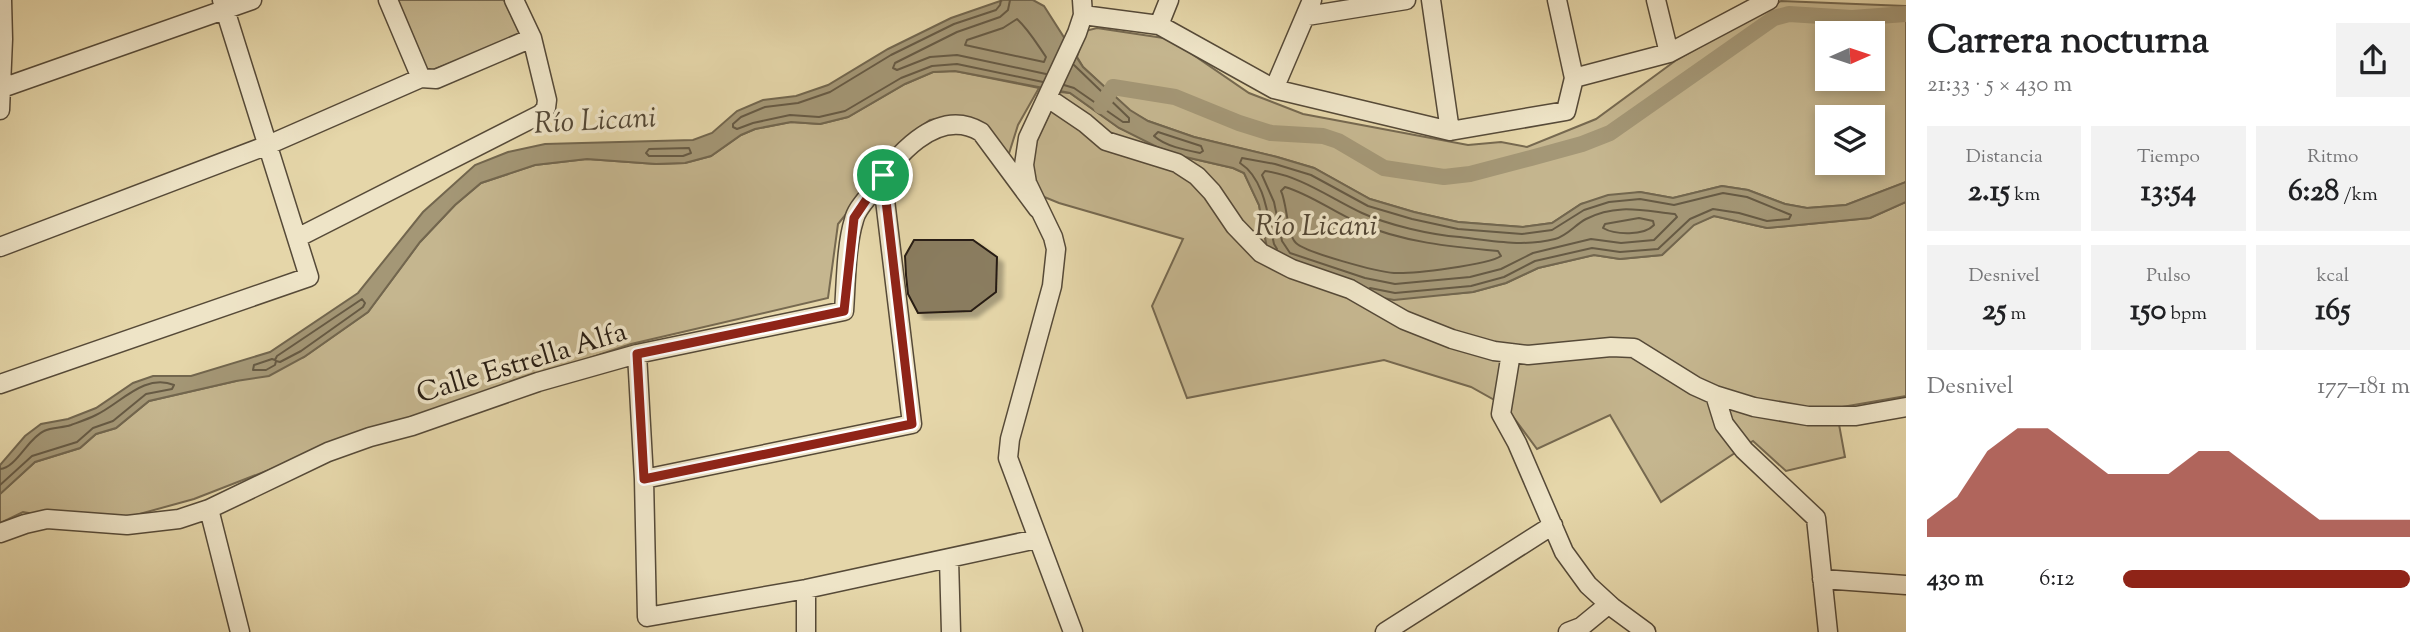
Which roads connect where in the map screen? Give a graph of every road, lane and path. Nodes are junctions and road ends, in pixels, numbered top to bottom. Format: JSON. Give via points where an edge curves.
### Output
{"nodes":[{"id":1,"x":252,"y":0,"type":"edge"},
{"id":2,"x":388,"y":0,"type":"edge"},
{"id":3,"x":514,"y":0,"type":"edge"},
{"id":4,"x":1170,"y":0,"type":"edge"},
{"id":5,"x":1406,"y":0,"type":"edge"},
{"id":6,"x":1431,"y":0,"type":"edge"},
{"id":7,"x":1557,"y":0,"type":"edge"},
{"id":8,"x":1656,"y":0,"type":"edge"},
{"id":9,"x":1769,"y":0,"type":"edge"},
{"id":10,"x":2,"y":3,"type":"edge"},
{"id":11,"x":224,"y":6,"type":"edge"},
{"id":12,"x":1082,"y":8,"type":"edge"},
{"id":13,"x":1310,"y":8,"type":"edge"},
{"id":14,"x":1159,"y":25,"type":"junction"},
{"id":15,"x":533,"y":38,"type":"junction"},
{"id":16,"x":1669,"y":54,"type":"junction"},
{"id":17,"x":421,"y":78,"type":"junction"},
{"id":18,"x":1574,"y":79,"type":"junction"},
{"id":19,"x":2,"y":88,"type":"junction"},
{"id":20,"x":1274,"y":89,"type":"junction"},
{"id":21,"x":1050,"y":95,"type":"junction"},
{"id":22,"x":0,"y":110,"type":"edge"},
{"id":23,"x":1450,"y":131,"type":"junction"},
{"id":24,"x":268,"y":145,"type":"junction"},
{"id":25,"x":883,"y":175,"type":"junction"},
{"id":26,"x":1038,"y":209,"type":"junction"},
{"id":27,"x":297,"y":239,"type":"junction"},
{"id":28,"x":0,"y":247,"type":"edge"},
{"id":29,"x":1511,"y":353,"type":"junction"},
{"id":30,"x":637,"y":354,"type":"junction"},
{"id":31,"x":0,"y":384,"type":"edge"},
{"id":32,"x":1715,"y":395,"type":"junction"},
{"id":33,"x":1906,"y":407,"type":"edge"},
{"id":34,"x":644,"y":479,"type":"junction"},
{"id":35,"x":209,"y":509,"type":"junction"},
{"id":36,"x":1553,"y":524,"type":"junction"},
{"id":37,"x":0,"y":533,"type":"edge"},
{"id":38,"x":1037,"y":539,"type":"junction"},
{"id":39,"x":949,"y":559,"type":"junction"},
{"id":40,"x":1822,"y":579,"type":"junction"},
{"id":41,"x":1906,"y":585,"type":"edge"},
{"id":42,"x":806,"y":589,"type":"junction"},
{"id":43,"x":1609,"y":604,"type":"junction"},
{"id":44,"x":240,"y":632,"type":"edge"},
{"id":45,"x":806,"y":632,"type":"edge"},
{"id":46,"x":951,"y":632,"type":"edge"},
{"id":47,"x":1073,"y":632,"type":"edge"},
{"id":48,"x":1385,"y":632,"type":"edge"},
{"id":49,"x":1568,"y":632,"type":"edge"},
{"id":50,"x":1646,"y":632,"type":"edge"},
{"id":51,"x":1828,"y":632,"type":"edge"}],
"edges":[{"from":1,"to":11,"type":"street"},
{"from":2,"to":17,"type":"street"},
{"from":3,"to":15,"type":"street"},
{"from":4,"to":14,"type":"street"},
{"from":5,"to":13,"type":"street"},
{"from":6,"to":23,"type":"street"},
{"from":7,"to":18,"type":"street"},
{"from":8,"to":16,"type":"street"},
{"from":9,"to":16,"type":"street"},
{"from":10,"to":19,"type":"street"},
{"from":11,"to":19,"type":"street"},
{"from":11,"to":24,"type":"street"},
{"from":12,"to":14,"type":"street"},
{"from":12,"to":21,"type":"street","via":[[1077,33]]},
{"from":13,"to":20,"type":"street"},
{"from":14,"to":20,"type":"street"},
{"from":15,"to":17,"type":"street","via":[[436,79]]},
{"from":15,"to":27,"type":"street","via":[[547,100],[541,114]]},
{"from":16,"to":18,"type":"street"},
{"from":17,"to":24,"type":"street"},
{"from":18,"to":23,"type":"street","via":[[1566,111]]},
{"from":19,"to":22,"type":"street"},
{"from":20,"to":23,"type":"street"},
{"from":21,"to":26,"type":"street","via":[[1028,138],[1024,164]]},
{"from":21,"to":29,"type":"street","via":[[1106,141],[1177,163],[1197,176],[1261,253],[1350,289],[1421,328]]},
{"from":24,"to":27,"type":"street"},
{"from":24,"to":28,"type":"street"},
{"from":25,"to":26,"type":"street","name":"Calle Estrella Alfa","via":[[914,141],[936,129],[971,126],[981,132]]},
{"from":25,"to":30,"type":"street","name":"Calle Estrella Alfa","via":[[854,218],[844,311]]},
{"from":25,"to":34,"type":"street","via":[[912,424]]},
{"from":26,"to":38,"type":"street","via":[[1053,237],[1056,263],[1008,458]]},
{"from":27,"to":31,"type":"street","via":[[309,277]]},
{"from":29,"to":32,"type":"street","via":[[1634,348]]},
{"from":29,"to":36,"type":"street","via":[[1501,414]]},
{"from":30,"to":34,"type":"street"},
{"from":30,"to":35,"type":"street","name":"Calle Estrella Alfa","via":[[328,452]]},
{"from":32,"to":33,"type":"street","via":[[1808,416],[1856,416]]},
{"from":32,"to":40,"type":"street","via":[[1724,424],[1744,450],[1816,518]]},
{"from":34,"to":42,"type":"street","via":[[647,617]]},
{"from":35,"to":37,"type":"street","name":"Calle Estrella Alfa","via":[[179,519],[127,525],[47,519]]},
{"from":35,"to":44,"type":"street"},
{"from":36,"to":43,"type":"street","via":[[1576,570]]},
{"from":36,"to":48,"type":"street"},
{"from":38,"to":39,"type":"street"},
{"from":38,"to":47,"type":"street"},
{"from":39,"to":42,"type":"street"},
{"from":39,"to":46,"type":"street"},
{"from":40,"to":41,"type":"street"},
{"from":40,"to":51,"type":"street"},
{"from":42,"to":45,"type":"street"},
{"from":43,"to":49,"type":"street"},
{"from":43,"to":50,"type":"street"}]}
